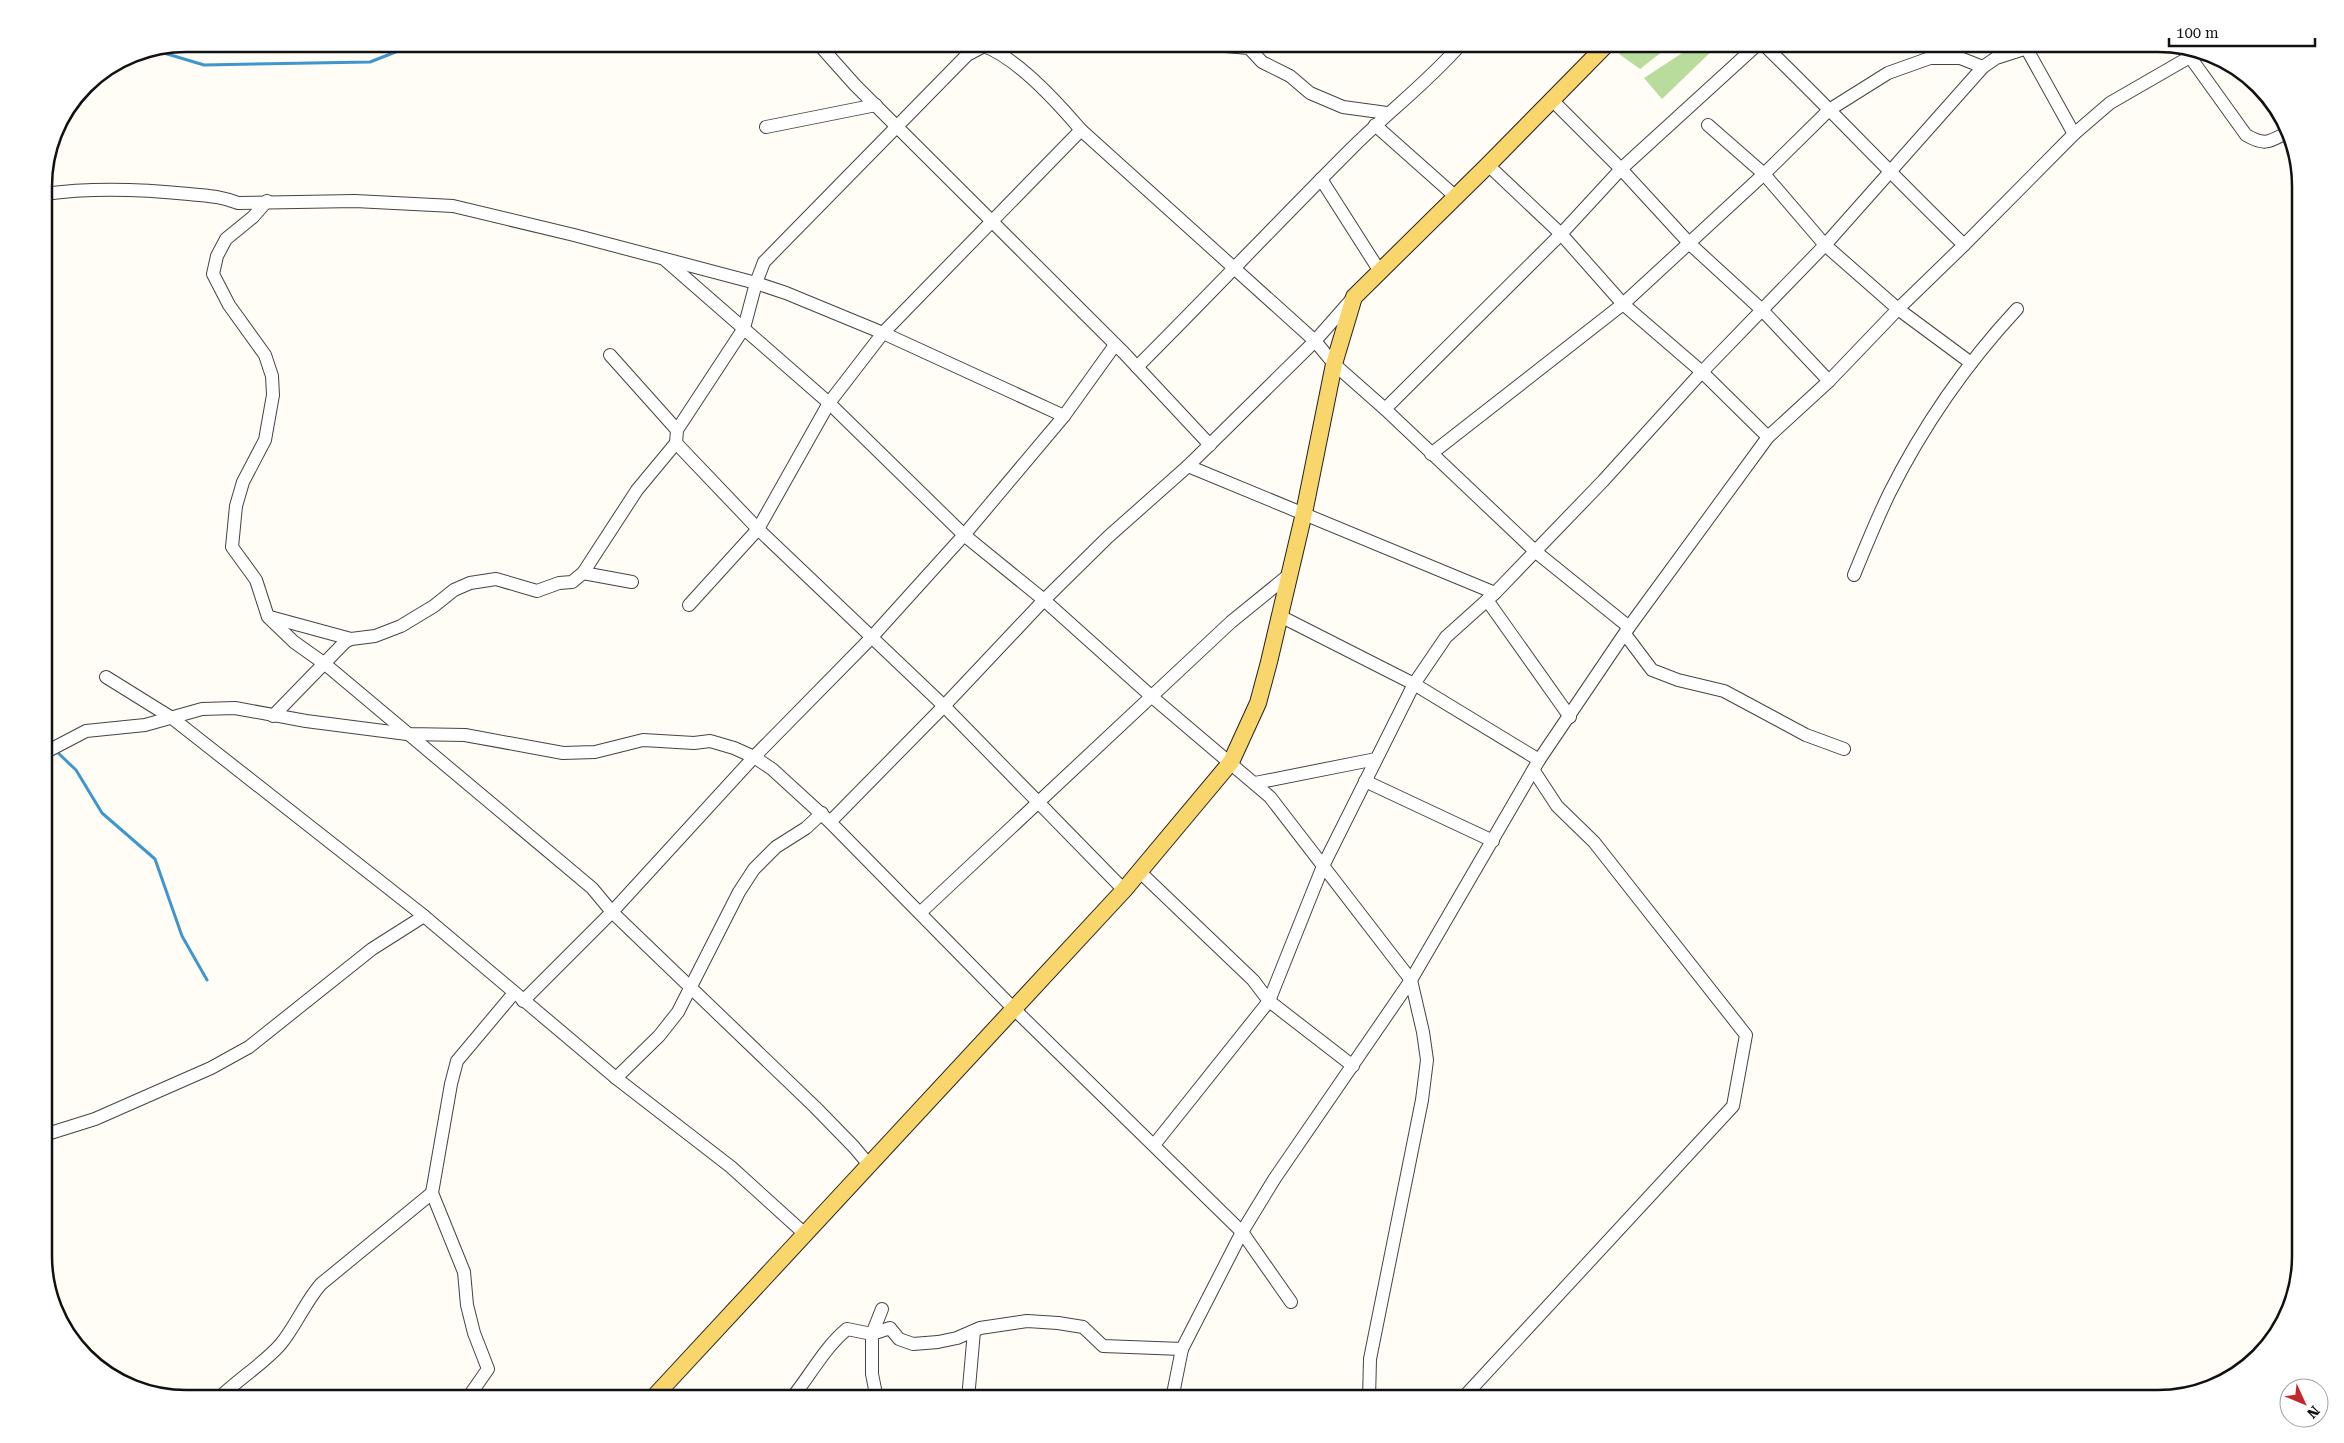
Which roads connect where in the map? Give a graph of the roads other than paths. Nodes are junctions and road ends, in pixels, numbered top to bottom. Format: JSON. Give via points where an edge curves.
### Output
{"nodes":[{"id":1,"x":826,"y":52,"type":"edge"},
{"id":2,"x":973,"y":52,"type":"edge"},
{"id":3,"x":999,"y":52,"type":"edge"},
{"id":4,"x":1253,"y":52,"type":"edge"},
{"id":5,"x":1454,"y":52,"type":"edge"},
{"id":6,"x":1599,"y":52,"type":"edge"},
{"id":7,"x":1749,"y":52,"type":"edge"},
{"id":8,"x":1771,"y":52,"type":"edge"},
{"id":9,"x":1942,"y":52,"type":"edge"},
{"id":10,"x":2011,"y":52,"type":"edge"},
{"id":11,"x":2029,"y":52,"type":"edge"},
{"id":12,"x":2191,"y":57,"type":"edge"},
{"id":13,"x":1945,"y":58,"type":"junction"},
{"id":14,"x":2194,"y":58,"type":"edge"},
{"id":15,"x":1983,"y":67,"type":"junction"},
{"id":16,"x":1552,"y":100,"type":"junction"},
{"id":17,"x":876,"y":105,"type":"junction"},
{"id":18,"x":1829,"y":110,"type":"junction"},
{"id":19,"x":1387,"y":114,"type":"junction"},
{"id":20,"x":1375,"y":125,"type":"junction"},
{"id":21,"x":1708,"y":125,"type":"dead end"},
{"id":22,"x":898,"y":126,"type":"junction"},
{"id":23,"x":766,"y":127,"type":"dead end"},
{"id":24,"x":1081,"y":130,"type":"junction"},
{"id":25,"x":2074,"y":134,"type":"junction"},
{"id":26,"x":2281,"y":135,"type":"edge"},
{"id":27,"x":1488,"y":165,"type":"junction"},
{"id":28,"x":1621,"y":169,"type":"junction"},
{"id":29,"x":1888,"y":173,"type":"junction"},
{"id":30,"x":1764,"y":174,"type":"junction"},
{"id":31,"x":1321,"y":179,"type":"junction"},
{"id":32,"x":53,"y":193,"type":"edge"},
{"id":33,"x":1456,"y":197,"type":"junction"},
{"id":34,"x":267,"y":201,"type":"junction"},
{"id":35,"x":991,"y":219,"type":"junction"},
{"id":36,"x":1561,"y":234,"type":"junction"},
{"id":37,"x":1690,"y":244,"type":"junction"},
{"id":38,"x":1825,"y":245,"type":"junction"},
{"id":39,"x":1964,"y":245,"type":"junction"},
{"id":40,"x":664,"y":258,"type":"junction"},
{"id":41,"x":1235,"y":269,"type":"junction"},
{"id":42,"x":1379,"y":270,"type":"junction"},
{"id":43,"x":756,"y":283,"type":"junction"},
{"id":44,"x":1354,"y":297,"type":"junction"},
{"id":45,"x":1623,"y":304,"type":"junction"},
{"id":46,"x":1898,"y":308,"type":"junction"},
{"id":47,"x":1762,"y":310,"type":"junction"},
{"id":48,"x":2017,"y":310,"type":"dead end"},
{"id":49,"x":744,"y":328,"type":"junction"},
{"id":50,"x":882,"y":333,"type":"junction"},
{"id":51,"x":1315,"y":341,"type":"junction"},
{"id":52,"x":1114,"y":345,"type":"junction"},
{"id":53,"x":610,"y":355,"type":"dead end"},
{"id":54,"x":1971,"y":363,"type":"junction"},
{"id":55,"x":1334,"y":364,"type":"junction"},
{"id":56,"x":1137,"y":368,"type":"junction"},
{"id":57,"x":1702,"y":372,"type":"junction"},
{"id":58,"x":1830,"y":381,"type":"junction"},
{"id":59,"x":829,"y":403,"type":"junction"},
{"id":60,"x":1385,"y":409,"type":"junction"},
{"id":61,"x":1064,"y":416,"type":"junction"},
{"id":62,"x":677,"y":430,"type":"junction"},
{"id":63,"x":1768,"y":437,"type":"junction"},
{"id":64,"x":676,"y":444,"type":"junction"},
{"id":65,"x":1210,"y":445,"type":"junction"},
{"id":66,"x":1431,"y":454,"type":"junction"},
{"id":67,"x":1188,"y":466,"type":"junction"},
{"id":68,"x":1304,"y":513,"type":"junction"},
{"id":69,"x":758,"y":529,"type":"junction"},
{"id":70,"x":964,"y":535,"type":"junction"},
{"id":71,"x":1536,"y":552,"type":"junction"},
{"id":72,"x":583,"y":573,"type":"junction"},
{"id":73,"x":1290,"y":574,"type":"junction"},
{"id":74,"x":1854,"y":575,"type":"dead end"},
{"id":75,"x":632,"y":582,"type":"dead end"},
{"id":76,"x":1491,"y":597,"type":"junction"},
{"id":77,"x":1044,"y":600,"type":"junction"},
{"id":78,"x":689,"y":605,"type":"dead end"},
{"id":79,"x":1280,"y":616,"type":"junction"},
{"id":80,"x":268,"y":617,"type":"junction"},
{"id":81,"x":1627,"y":630,"type":"junction"},
{"id":82,"x":351,"y":638,"type":"junction"},
{"id":83,"x":872,"y":638,"type":"junction"},
{"id":84,"x":325,"y":664,"type":"junction"},
{"id":85,"x":106,"y":677,"type":"dead end"},
{"id":86,"x":1414,"y":684,"type":"junction"},
{"id":87,"x":1151,"y":696,"type":"junction"},
{"id":88,"x":944,"y":706,"type":"junction"},
{"id":89,"x":274,"y":716,"type":"junction"},
{"id":90,"x":1570,"y":717,"type":"junction"},
{"id":91,"x":172,"y":718,"type":"junction"},
{"id":92,"x":407,"y":734,"type":"junction"},
{"id":93,"x":53,"y":748,"type":"edge"},
{"id":94,"x":1844,"y":749,"type":"dead end"},
{"id":95,"x":754,"y":757,"type":"junction"},
{"id":96,"x":1376,"y":759,"type":"junction"},
{"id":97,"x":1231,"y":762,"type":"junction"},
{"id":98,"x":1536,"y":766,"type":"junction"},
{"id":99,"x":1365,"y":781,"type":"junction"},
{"id":100,"x":1255,"y":783,"type":"junction"},
{"id":101,"x":1039,"y":802,"type":"junction"},
{"id":102,"x":826,"y":818,"type":"junction"},
{"id":103,"x":1493,"y":841,"type":"junction"},
{"id":104,"x":1324,"y":866,"type":"junction"},
{"id":105,"x":1140,"y":872,"type":"junction"},
{"id":106,"x":1124,"y":890,"type":"junction"},
{"id":107,"x":612,"y":912,"type":"junction"},
{"id":108,"x":921,"y":912,"type":"junction"},
{"id":109,"x":424,"y":916,"type":"junction"},
{"id":110,"x":1410,"y":980,"type":"junction"},
{"id":111,"x":691,"y":988,"type":"junction"},
{"id":112,"x":518,"y":997,"type":"junction"},
{"id":113,"x":1269,"y":1001,"type":"junction"},
{"id":114,"x":1013,"y":1008,"type":"junction"},
{"id":115,"x":1353,"y":1066,"type":"junction"},
{"id":116,"x":616,"y":1078,"type":"junction"},
{"id":117,"x":53,"y":1132,"type":"edge"},
{"id":118,"x":1154,"y":1145,"type":"junction"},
{"id":119,"x":870,"y":1166,"type":"junction"},
{"id":120,"x":432,"y":1193,"type":"junction"},
{"id":121,"x":1242,"y":1232,"type":"junction"},
{"id":122,"x":806,"y":1235,"type":"junction"},
{"id":123,"x":1291,"y":1302,"type":"dead end"},
{"id":124,"x":882,"y":1309,"type":"dead end"},
{"id":125,"x":974,"y":1331,"type":"junction"},
{"id":126,"x":872,"y":1334,"type":"junction"},
{"id":127,"x":1182,"y":1349,"type":"junction"},
{"id":128,"x":228,"y":1390,"type":"edge"},
{"id":129,"x":473,"y":1390,"type":"edge"},
{"id":130,"x":660,"y":1390,"type":"edge"},
{"id":131,"x":797,"y":1390,"type":"edge"},
{"id":132,"x":875,"y":1390,"type":"edge"},
{"id":133,"x":969,"y":1390,"type":"edge"},
{"id":134,"x":1174,"y":1390,"type":"edge"},
{"id":135,"x":1368,"y":1390,"type":"edge"},
{"id":136,"x":1470,"y":1390,"type":"edge"}],
"edges":[{"from":1,"to":17,"type":"street"},
{"from":2,"to":22,"type":"street"},
{"from":3,"to":24,"type":"street","via":[[1060,106]]},
{"from":4,"to":19,"type":"street","via":[[1262,62],[1290,76],[1310,93],[1343,107]]},
{"from":5,"to":19,"type":"street"},
{"from":6,"to":16,"type":"main road"},
{"from":7,"to":28,"type":"street"},
{"from":8,"to":18,"type":"street"},
{"from":9,"to":13,"type":"street"},
{"from":10,"to":15,"type":"street"},
{"from":11,"to":25,"type":"street"},
{"from":12,"to":25,"type":"street","via":[[2110,103]]},
{"from":13,"to":15,"type":"street","via":[[1960,58]]},
{"from":13,"to":18,"type":"street","via":[[1930,58],[1888,73]]},
{"from":14,"to":26,"type":"street","via":[[2246,135],[2260,143]]},
{"from":15,"to":29,"type":"street"},
{"from":16,"to":27,"type":"main road"},
{"from":16,"to":28,"type":"street"},
{"from":17,"to":22,"type":"street"},
{"from":17,"to":23,"type":"street"},
{"from":18,"to":29,"type":"street"},
{"from":18,"to":30,"type":"street"},
{"from":19,"to":20,"type":"street"},
{"from":20,"to":31,"type":"street"},
{"from":20,"to":33,"type":"street"},
{"from":21,"to":30,"type":"street"},
{"from":22,"to":35,"type":"street"},
{"from":22,"to":43,"type":"street","via":[[764,262]]},
{"from":24,"to":35,"type":"street"},
{"from":24,"to":41,"type":"street"},
{"from":25,"to":39,"type":"street"},
{"from":27,"to":33,"type":"main road"},
{"from":27,"to":36,"type":"street"},
{"from":28,"to":36,"type":"street"},
{"from":28,"to":37,"type":"street"},
{"from":29,"to":38,"type":"street"},
{"from":29,"to":39,"type":"street"},
{"from":30,"to":37,"type":"street"},
{"from":30,"to":38,"type":"street"},
{"from":31,"to":41,"type":"street"},
{"from":31,"to":42,"type":"street"},
{"from":32,"to":34,"type":"street","via":[[84,189],[152,190],[221,196],[238,202]]},
{"from":33,"to":42,"type":"main road"},
{"from":34,"to":40,"type":"street","via":[[453,206]]},
{"from":34,"to":80,"type":"street","via":[[226,239],[217,256],[213,274],[229,305],[265,354],[272,376],[265,440],[243,482],[236,506],[232,547],[256,580]]},
{"from":35,"to":50,"type":"street"},
{"from":35,"to":52,"type":"street"},
{"from":36,"to":45,"type":"street"},
{"from":36,"to":60,"type":"street"},
{"from":37,"to":45,"type":"street"},
{"from":37,"to":47,"type":"street"},
{"from":38,"to":46,"type":"street"},
{"from":38,"to":47,"type":"street"},
{"from":39,"to":46,"type":"street"},
{"from":40,"to":43,"type":"street"},
{"from":40,"to":49,"type":"street"},
{"from":41,"to":51,"type":"street"},
{"from":41,"to":56,"type":"street"},
{"from":42,"to":44,"type":"main road"},
{"from":43,"to":49,"type":"street"},
{"from":43,"to":50,"type":"street"},
{"from":44,"to":51,"type":"street"},
{"from":44,"to":55,"type":"main road"},
{"from":45,"to":57,"type":"street"},
{"from":45,"to":66,"type":"street"},
{"from":46,"to":54,"type":"street"},
{"from":46,"to":58,"type":"street"},
{"from":47,"to":57,"type":"street"},
{"from":47,"to":58,"type":"street"},
{"from":48,"to":54,"type":"street"},
{"from":49,"to":59,"type":"street"},
{"from":49,"to":62,"type":"street"},
{"from":50,"to":59,"type":"street"},
{"from":50,"to":61,"type":"street"},
{"from":51,"to":55,"type":"street"},
{"from":51,"to":65,"type":"street"},
{"from":52,"to":56,"type":"street"},
{"from":52,"to":61,"type":"street"},
{"from":53,"to":62,"type":"street"},
{"from":54,"to":74,"type":"street","via":[[1888,495]]},
{"from":55,"to":60,"type":"street"},
{"from":55,"to":68,"type":"main road"},
{"from":56,"to":65,"type":"street"},
{"from":57,"to":63,"type":"street"},
{"from":57,"to":71,"type":"street"},
{"from":58,"to":63,"type":"street"},
{"from":59,"to":69,"type":"street"},
{"from":59,"to":70,"type":"street"},
{"from":60,"to":66,"type":"street"},
{"from":61,"to":70,"type":"street"},
{"from":62,"to":64,"type":"street"},
{"from":63,"to":81,"type":"street"},
{"from":64,"to":69,"type":"street"},
{"from":64,"to":72,"type":"street","via":[[637,490]]},
{"from":65,"to":67,"type":"street"},
{"from":66,"to":71,"type":"street"},
{"from":67,"to":68,"type":"street"},
{"from":67,"to":77,"type":"street","via":[[1108,536]]},
{"from":68,"to":73,"type":"main road"},
{"from":68,"to":76,"type":"street"},
{"from":69,"to":78,"type":"street"},
{"from":69,"to":83,"type":"street"},
{"from":70,"to":77,"type":"street"},
{"from":70,"to":83,"type":"street"},
{"from":71,"to":76,"type":"street"},
{"from":71,"to":81,"type":"street"},
{"from":72,"to":75,"type":"street"},
{"from":72,"to":82,"type":"street","via":[[572,582],[559,582],[537,591],[496,579],[470,583],[454,590],[401,626],[375,636]]},
{"from":73,"to":79,"type":"main road"},
{"from":73,"to":87,"type":"street"},
{"from":76,"to":86,"type":"street","via":[[1446,637]]},
{"from":76,"to":90,"type":"street"},
{"from":77,"to":87,"type":"street"},
{"from":77,"to":88,"type":"street"},
{"from":79,"to":86,"type":"street"},
{"from":79,"to":97,"type":"main road","via":[[1258,703]]},
{"from":80,"to":82,"type":"street"},
{"from":80,"to":84,"type":"street","via":[[294,642]]},
{"from":81,"to":90,"type":"street"},
{"from":81,"to":94,"type":"street","via":[[1652,670],[1724,691],[1806,735]]},
{"from":82,"to":84,"type":"street"},
{"from":83,"to":88,"type":"street"},
{"from":83,"to":95,"type":"street"},
{"from":84,"to":89,"type":"street"},
{"from":84,"to":92,"type":"street"},
{"from":85,"to":91,"type":"street"},
{"from":86,"to":96,"type":"street"},
{"from":86,"to":98,"type":"street"},
{"from":87,"to":97,"type":"street"},
{"from":87,"to":101,"type":"street"},
{"from":88,"to":101,"type":"street"},
{"from":88,"to":102,"type":"street"},
{"from":89,"to":91,"type":"street","via":[[235,708],[202,709]]},
{"from":89,"to":92,"type":"street"},
{"from":90,"to":98,"type":"street"},
{"from":91,"to":93,"type":"street","via":[[145,725],[86,731]]},
{"from":91,"to":109,"type":"street"},
{"from":92,"to":95,"type":"street","via":[[465,735],[563,753],[595,752],[643,740],[710,741]]},
{"from":92,"to":107,"type":"street","via":[[592,888]]},
{"from":95,"to":102,"type":"street"},
{"from":95,"to":107,"type":"street"},
{"from":96,"to":99,"type":"street"},
{"from":96,"to":100,"type":"street"},
{"from":97,"to":100,"type":"street"},
{"from":97,"to":105,"type":"main road"},
{"from":98,"to":103,"type":"street"},
{"from":98,"to":136,"type":"street","via":[[1558,806],[1594,842],[1746,1035],[1733,1106]]},
{"from":99,"to":103,"type":"street"},
{"from":99,"to":104,"type":"street"},
{"from":100,"to":104,"type":"street","via":[[1270,797]]},
{"from":101,"to":106,"type":"street"},
{"from":101,"to":108,"type":"street"},
{"from":102,"to":108,"type":"street"},
{"from":102,"to":111,"type":"street","via":[[776,847],[754,869]]},
{"from":103,"to":110,"type":"street"},
{"from":104,"to":110,"type":"street"},
{"from":104,"to":113,"type":"street"},
{"from":105,"to":106,"type":"main road"},
{"from":105,"to":113,"type":"street","via":[[1253,980]]},
{"from":106,"to":114,"type":"main road"},
{"from":107,"to":111,"type":"street"},
{"from":107,"to":112,"type":"street"},
{"from":108,"to":114,"type":"street"},
{"from":109,"to":112,"type":"street"},
{"from":109,"to":117,"type":"street","via":[[372,949],[250,1047],[211,1068],[95,1119]]},
{"from":110,"to":115,"type":"street"},
{"from":110,"to":135,"type":"street","via":[[1427,1060],[1422,1100],[1370,1359]]},
{"from":111,"to":116,"type":"street","via":[[659,1036]]},
{"from":111,"to":119,"type":"street"},
{"from":112,"to":116,"type":"street"},
{"from":112,"to":120,"type":"street","via":[[457,1061]]},
{"from":113,"to":115,"type":"street"},
{"from":113,"to":118,"type":"street"},
{"from":114,"to":118,"type":"street"},
{"from":114,"to":119,"type":"main road"},
{"from":115,"to":121,"type":"street","via":[[1275,1178]]},
{"from":116,"to":122,"type":"street","via":[[731,1167]]},
{"from":118,"to":121,"type":"street"},
{"from":119,"to":122,"type":"main road"},
{"from":120,"to":128,"type":"street","via":[[321,1284],[279,1345]]},
{"from":120,"to":129,"type":"street","via":[[464,1272],[467,1305],[488,1369]]},
{"from":121,"to":123,"type":"street"},
{"from":121,"to":127,"type":"street"},
{"from":122,"to":130,"type":"main road"},
{"from":124,"to":126,"type":"street"},
{"from":125,"to":126,"type":"street","via":[[956,1338],[913,1344],[899,1339],[890,1328]]},
{"from":125,"to":127,"type":"street","via":[[1027,1321],[1058,1323],[1084,1327],[1103,1346]]},
{"from":125,"to":133,"type":"street"},
{"from":126,"to":131,"type":"street","via":[[848,1329],[822,1355]]},
{"from":126,"to":132,"type":"street"},
{"from":127,"to":134,"type":"street"}]}
